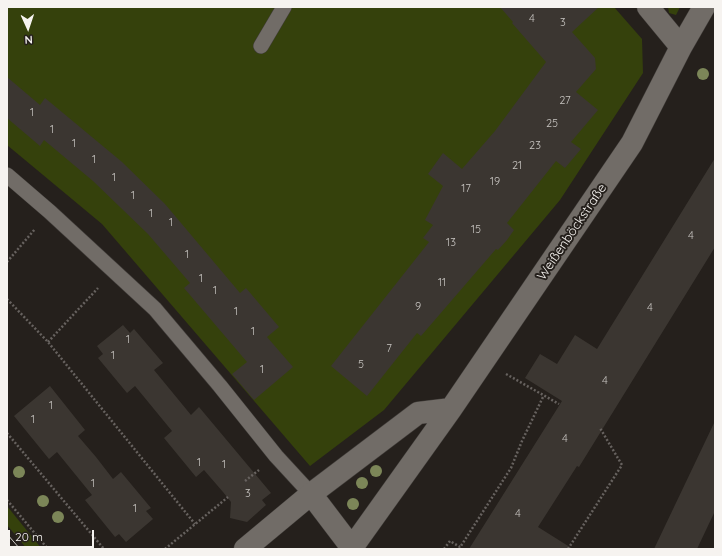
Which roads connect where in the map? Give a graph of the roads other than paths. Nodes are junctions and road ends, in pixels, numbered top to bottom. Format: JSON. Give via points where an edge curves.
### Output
{"nodes":[{"id":1,"x":284,"y":7,"type":"edge"},
{"id":2,"x":648,"y":7,"type":"edge"},
{"id":3,"x":704,"y":7,"type":"edge"},
{"id":4,"x":712,"y":7,"type":"edge"},
{"id":5,"x":715,"y":10,"type":"edge"},
{"id":6,"x":261,"y":46,"type":"dead end"},
{"id":7,"x":681,"y":47,"type":"junction"},
{"id":8,"x":7,"y":175,"type":"edge"},
{"id":9,"x":451,"y":409,"type":"junction"},
{"id":10,"x":311,"y":494,"type":"junction"},
{"id":11,"x":352,"y":548,"type":"edge"},
{"id":12,"x":246,"y":549,"type":"edge"}],
"edges":[{"from":1,"to":6,"type":"lane"},
{"from":2,"to":7,"type":"street"},
{"from":3,"to":7,"type":"street","name":"Weißenböckstraße"},
{"from":4,"to":5,"type":"street"},
{"from":7,"to":9,"type":"street","name":"Weißenböckstraße","via":[[632,143]]},
{"from":8,"to":10,"type":"lane","via":[[155,309],[276,456]]},
{"from":9,"to":10,"type":"street","via":[[418,413]]},
{"from":9,"to":11,"type":"street","name":"Weißenböckstraße"},
{"from":10,"to":11,"type":"street","name":"Weißenböckstraße"},
{"from":10,"to":12,"type":"street"}]}
